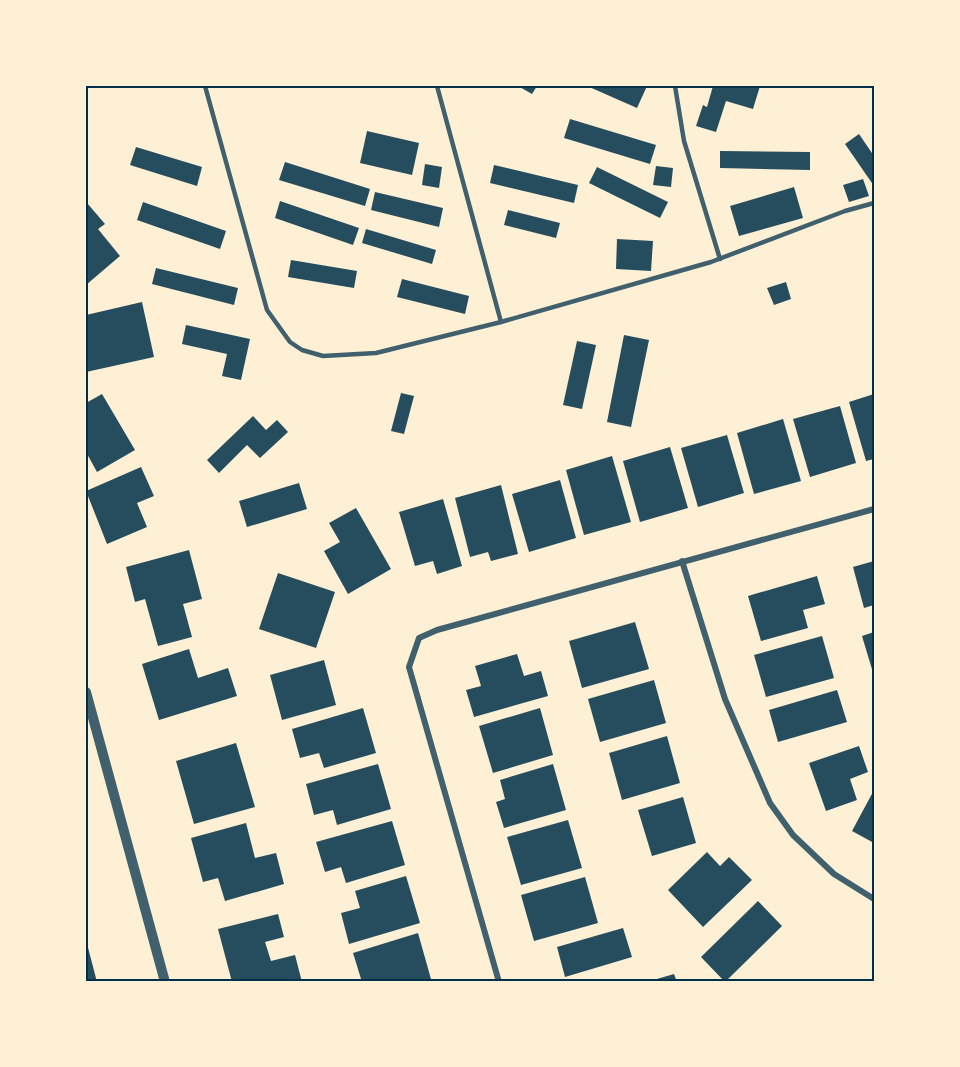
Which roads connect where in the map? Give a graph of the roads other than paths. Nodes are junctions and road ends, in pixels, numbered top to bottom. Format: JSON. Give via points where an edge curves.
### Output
{"nodes":[{"id":1,"x":206,"y":86,"type":"edge"},
{"id":2,"x":437,"y":86,"type":"edge"},
{"id":3,"x":675,"y":86,"type":"edge"},
{"id":4,"x":874,"y":203,"type":"edge"},
{"id":5,"x":720,"y":259,"type":"junction"},
{"id":6,"x":501,"y":322,"type":"junction"},
{"id":7,"x":874,"y":509,"type":"edge"},
{"id":8,"x":682,"y":561,"type":"junction"},
{"id":9,"x":86,"y":692,"type":"edge"},
{"id":10,"x":874,"y":899,"type":"edge"},
{"id":11,"x":165,"y":981,"type":"edge"},
{"id":12,"x":499,"y":981,"type":"edge"}],
"edges":[{"from":1,"to":6,"type":"lane","via":[[267,310],[290,342],[322,356],[376,353]]},
{"from":2,"to":6,"type":"lane"},
{"from":3,"to":5,"type":"lane","via":[[684,141]]},
{"from":4,"to":5,"type":"lane"},
{"from":5,"to":6,"type":"lane"},
{"from":7,"to":8,"type":"street"},
{"from":8,"to":10,"type":"street","via":[[725,699],[770,803],[793,835],[834,874]]},
{"from":8,"to":12,"type":"street","via":[[420,638],[409,667]]},
{"from":9,"to":11,"type":"street"}]}
